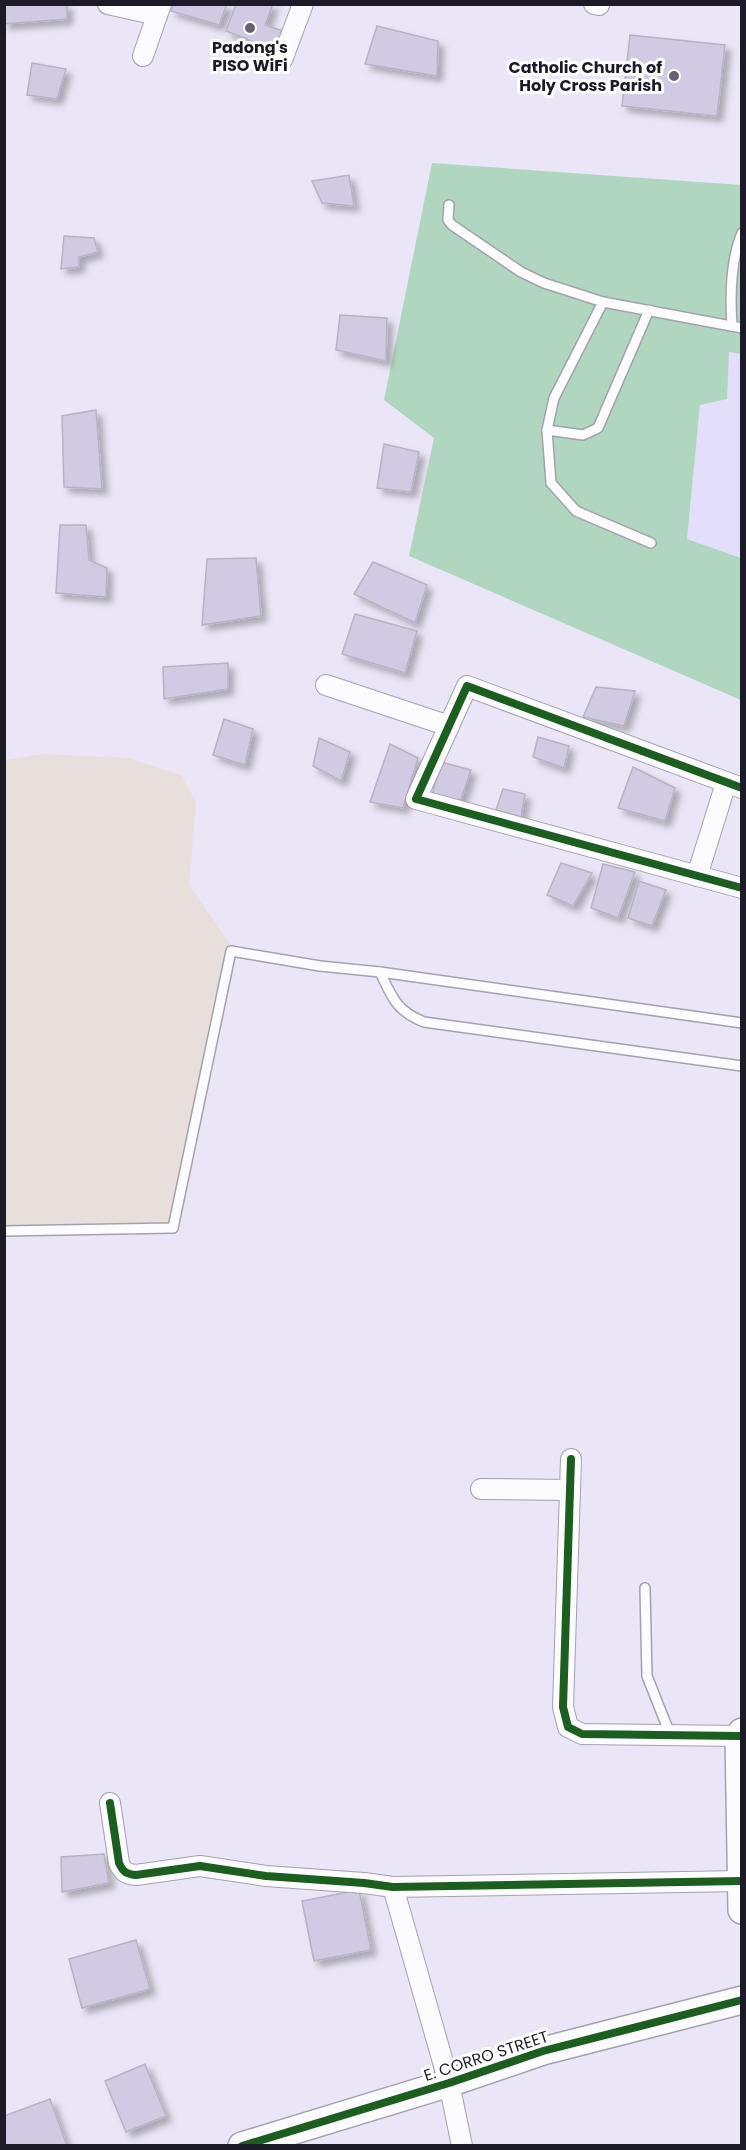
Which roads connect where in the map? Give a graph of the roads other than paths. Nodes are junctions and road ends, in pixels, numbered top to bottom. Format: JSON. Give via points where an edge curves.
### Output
{"nodes":[{"id":1,"x":108,"y":4,"type":"edge"},
{"id":2,"x":303,"y":4,"type":"edge"},
{"id":3,"x":159,"y":10,"type":"edge"},
{"id":4,"x":143,"y":56,"type":"dead end"},
{"id":5,"x":282,"y":60,"type":"dead end"},
{"id":6,"x":449,"y":205,"type":"dead end"},
{"id":7,"x":741,"y":232,"type":"edge"},
{"id":8,"x":603,"y":302,"type":"junction"},
{"id":9,"x":649,"y":310,"type":"junction"},
{"id":10,"x":736,"y":327,"type":"edge"},
{"id":11,"x":547,"y":430,"type":"junction"},
{"id":12,"x":651,"y":543,"type":"dead end"},
{"id":13,"x":326,"y":684,"type":"dead end"},
{"id":14,"x":449,"y":726,"type":"junction"},
{"id":15,"x":734,"y":785,"type":"edge"},
{"id":16,"x":697,"y":876,"type":"junction"},
{"id":17,"x":741,"y":888,"type":"edge"},
{"id":18,"x":380,"y":972,"type":"junction"},
{"id":19,"x":741,"y":1023,"type":"edge"},
{"id":20,"x":741,"y":1066,"type":"edge"},
{"id":21,"x":4,"y":1231,"type":"edge"},
{"id":22,"x":571,"y":1460,"type":"dead end"},
{"id":23,"x":481,"y":1489,"type":"dead end"},
{"id":24,"x":570,"y":1490,"type":"junction"},
{"id":25,"x":645,"y":1588,"type":"dead end"},
{"id":26,"x":740,"y":1734,"type":"edge"},
{"id":27,"x":671,"y":1736,"type":"junction"},
{"id":28,"x":110,"y":1803,"type":"dead end"},
{"id":29,"x":741,"y":1881,"type":"edge"},
{"id":30,"x":393,"y":1887,"type":"junction"},
{"id":31,"x":741,"y":1910,"type":"edge"},
{"id":32,"x":741,"y":2000,"type":"edge"},
{"id":33,"x":448,"y":2084,"type":"junction"},
{"id":34,"x":242,"y":2145,"type":"edge"},
{"id":35,"x":462,"y":2145,"type":"edge"}],
"edges":[{"from":1,"to":3,"type":"street"},
{"from":2,"to":5,"type":"street"},
{"from":3,"to":4,"type":"street"},
{"from":6,"to":8,"type":"lane","via":[[448,220],[452,225],[521,272]]},
{"from":7,"to":10,"type":"lane","via":[[730,298]]},
{"from":8,"to":9,"type":"lane"},
{"from":8,"to":11,"type":"lane","via":[[554,398]]},
{"from":9,"to":10,"type":"lane"},
{"from":9,"to":11,"type":"lane","via":[[598,428],[583,435]]},
{"from":11,"to":12,"type":"lane","via":[[551,483],[576,511]]},
{"from":13,"to":14,"type":"street"},
{"from":14,"to":15,"type":"street","via":[[466,686]]},
{"from":14,"to":16,"type":"street","via":[[416,799]]},
{"from":15,"to":16,"type":"street"},
{"from":16,"to":17,"type":"street"},
{"from":18,"to":19,"type":"lane"},
{"from":18,"to":20,"type":"lane","via":[[398,1007],[424,1022]]},
{"from":18,"to":21,"type":"lane","via":[[231,951],[173,1228]]},
{"from":22,"to":24,"type":"street"},
{"from":23,"to":24,"type":"street"},
{"from":24,"to":27,"type":"street","via":[[564,1707],[568,1727],[582,1734]]},
{"from":25,"to":27,"type":"lane","via":[[646,1676]]},
{"from":26,"to":27,"type":"street"},
{"from":26,"to":29,"type":"street"},
{"from":28,"to":30,"type":"street","via":[[119,1863],[128,1874],[200,1866]]},
{"from":29,"to":30,"type":"street"},
{"from":29,"to":31,"type":"street"},
{"from":30,"to":33,"type":"street"},
{"from":32,"to":33,"type":"street","name":"E. CORRO STREET","via":[[543,2051]]},
{"from":33,"to":34,"type":"street","name":"E. CORRO STREET"},
{"from":33,"to":35,"type":"street"}]}
